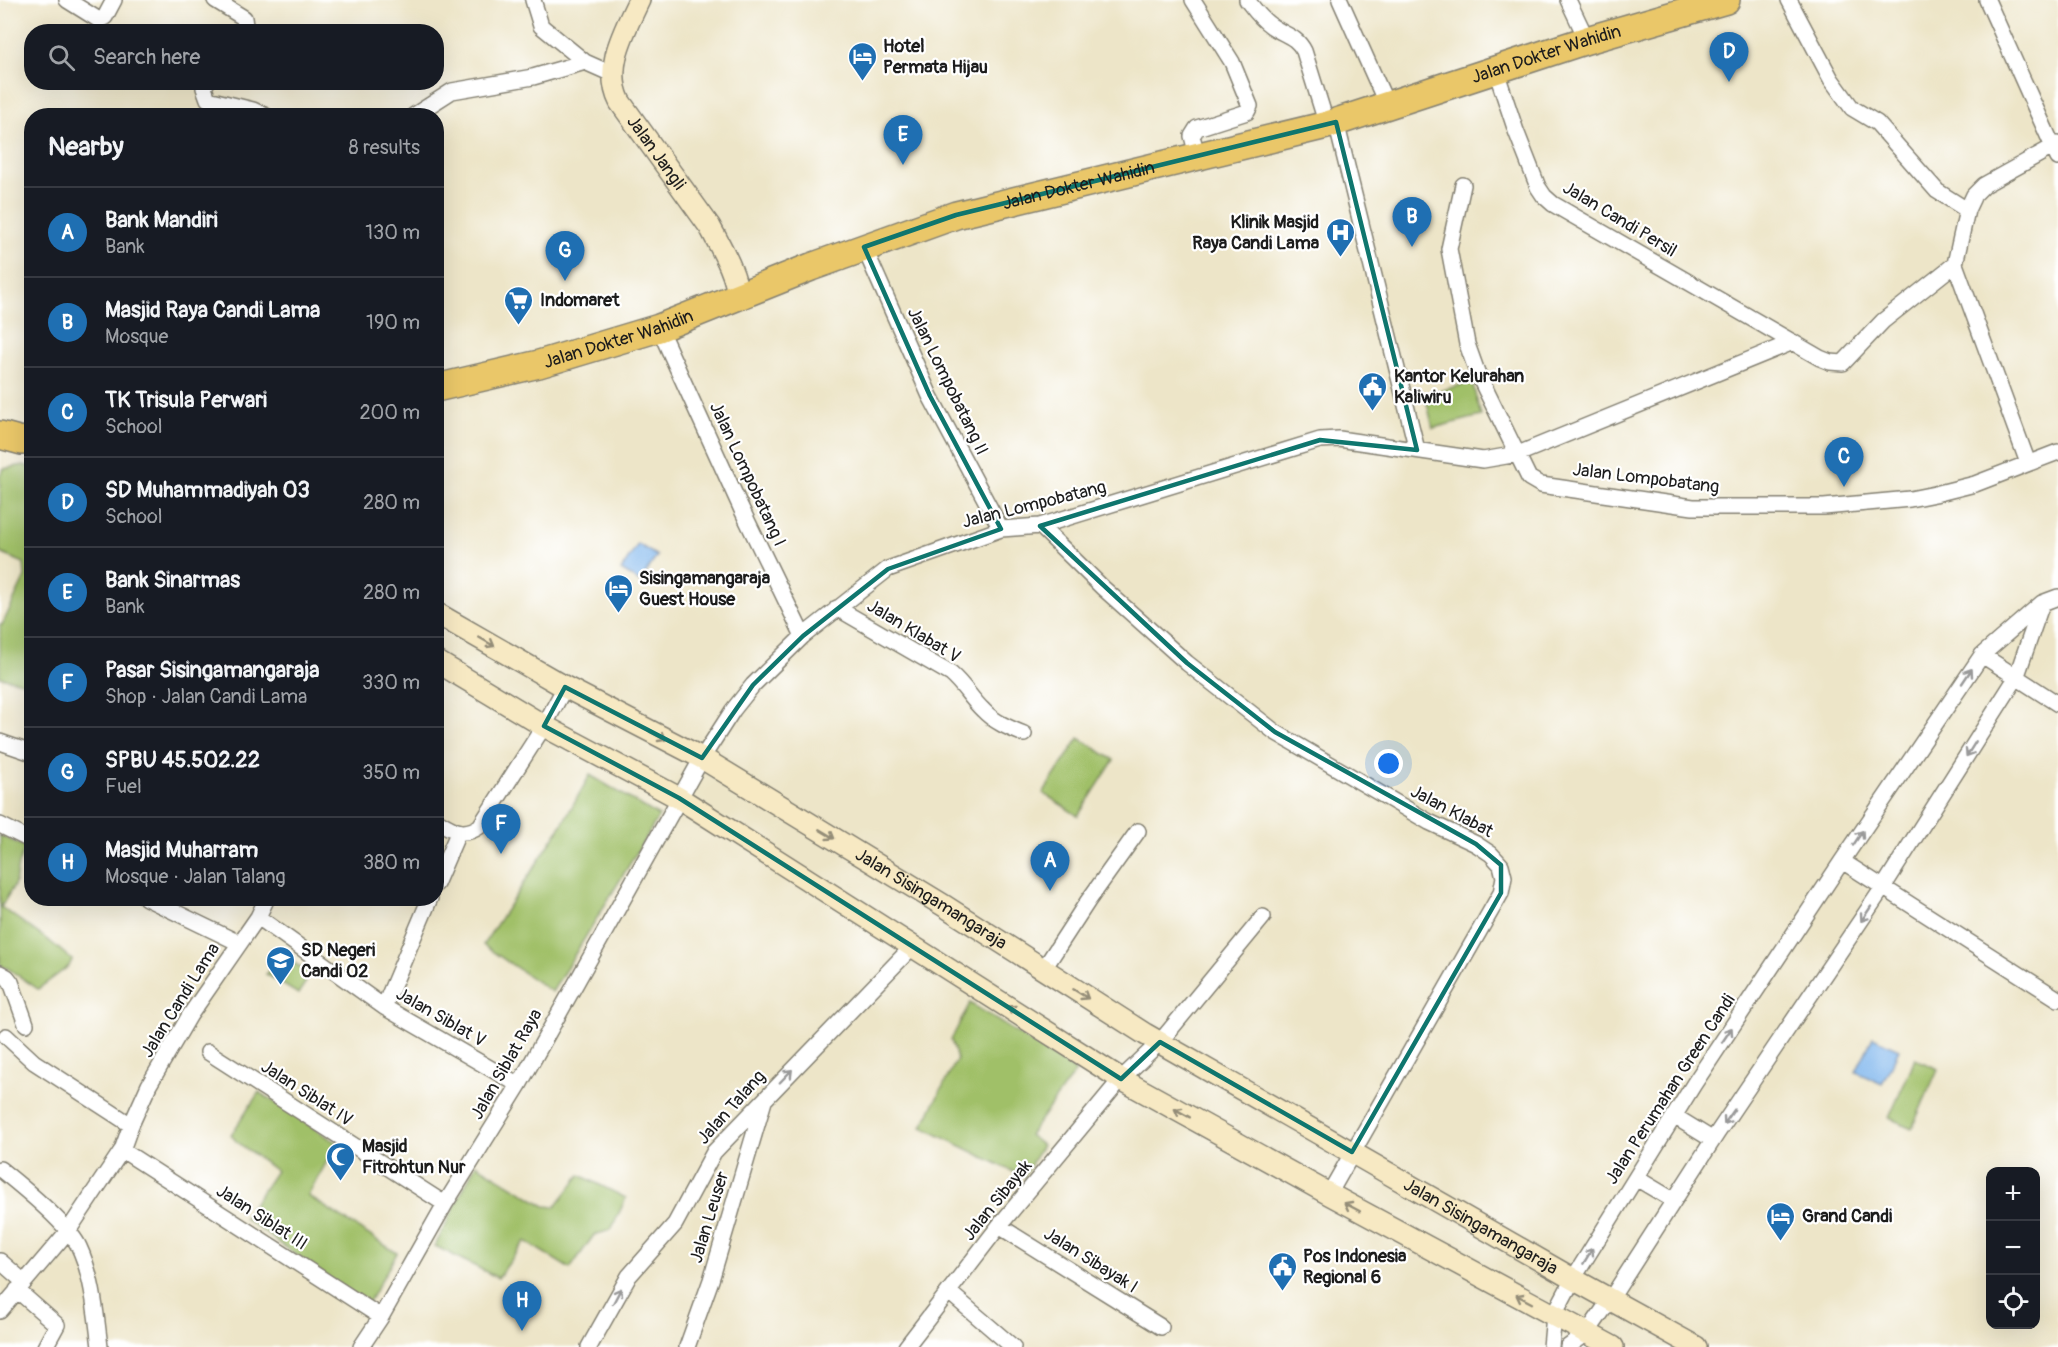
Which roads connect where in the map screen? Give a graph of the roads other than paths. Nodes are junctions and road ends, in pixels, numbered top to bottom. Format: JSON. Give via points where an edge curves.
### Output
{"nodes":[{"id":1,"x":67,"y":0,"type":"edge"},
{"id":2,"x":114,"y":0,"type":"edge"},
{"id":3,"x":215,"y":0,"type":"edge"},
{"id":4,"x":534,"y":0,"type":"edge"},
{"id":5,"x":639,"y":0,"type":"edge"},
{"id":6,"x":1193,"y":0,"type":"edge"},
{"id":7,"x":1247,"y":0,"type":"edge"},
{"id":8,"x":1340,"y":0,"type":"edge"},
{"id":9,"x":1568,"y":0,"type":"edge"},
{"id":10,"x":1726,"y":0,"type":"edge"},
{"id":11,"x":1789,"y":0,"type":"edge"},
{"id":12,"x":1987,"y":0,"type":"edge"},
{"id":13,"x":245,"y":24,"type":"edge"},
{"id":14,"x":1587,"y":40,"type":"junction"},
{"id":15,"x":585,"y":63,"type":"junction"},
{"id":16,"x":1496,"y":72,"type":"junction"},
{"id":17,"x":612,"y":74,"type":"junction"},
{"id":18,"x":207,"y":90,"type":"edge"},
{"id":19,"x":1388,"y":107,"type":"junction"},
{"id":20,"x":245,"y":108,"type":"edge"},
{"id":21,"x":425,"y":108,"type":"edge"},
{"id":22,"x":1331,"y":124,"type":"junction"},
{"id":23,"x":2056,"y":149,"type":"edge"},
{"id":24,"x":1197,"y":155,"type":"junction"},
{"id":25,"x":1463,"y":185,"type":"dead end"},
{"id":26,"x":1967,"y":210,"type":"junction"},
{"id":27,"x":864,"y":248,"type":"junction"},
{"id":28,"x":1955,"y":264,"type":"junction"},
{"id":29,"x":738,"y":298,"type":"junction"},
{"id":30,"x":659,"y":328,"type":"junction"},
{"id":31,"x":1793,"y":342,"type":"junction"},
{"id":32,"x":444,"y":386,"type":"edge"},
{"id":33,"x":1417,"y":450,"type":"junction"},
{"id":34,"x":2058,"y":452,"type":"edge"},
{"id":35,"x":1518,"y":454,"type":"junction"},
{"id":36,"x":2028,"y":463,"type":"junction"},
{"id":37,"x":1040,"y":526,"type":"junction"},
{"id":38,"x":1001,"y":529,"type":"junction"},
{"id":39,"x":2058,"y":597,"type":"edge"},
{"id":40,"x":2042,"y":603,"type":"junction"},
{"id":41,"x":837,"y":608,"type":"junction"},
{"id":42,"x":444,"y":618,"type":"edge"},
{"id":43,"x":803,"y":636,"type":"junction"},
{"id":44,"x":1982,"y":655,"type":"junction"},
{"id":45,"x":444,"y":665,"type":"edge"},
{"id":46,"x":2016,"y":678,"type":"junction"},
{"id":47,"x":566,"y":687,"type":"junction"},
{"id":48,"x":2058,"y":704,"type":"edge"},
{"id":49,"x":544,"y":726,"type":"junction"},
{"id":50,"x":1024,"y":734,"type":"dead end"},
{"id":51,"x":0,"y":742,"type":"edge"},
{"id":52,"x":24,"y":750,"type":"edge"},
{"id":53,"x":702,"y":758,"type":"junction"},
{"id":54,"x":679,"y":798,"type":"junction"},
{"id":55,"x":0,"y":825,"type":"edge"},
{"id":56,"x":444,"y":825,"type":"edge"},
{"id":57,"x":1138,"y":831,"type":"dead end"},
{"id":58,"x":458,"y":833,"type":"junction"},
{"id":59,"x":24,"y":837,"type":"edge"},
{"id":60,"x":1842,"y":861,"type":"junction"},
{"id":61,"x":444,"y":865,"type":"edge"},
{"id":62,"x":1882,"y":889,"type":"junction"},
{"id":63,"x":163,"y":906,"type":"edge"},
{"id":64,"x":263,"y":906,"type":"edge"},
{"id":65,"x":427,"y":906,"type":"edge"},
{"id":66,"x":258,"y":917,"type":"junction"},
{"id":67,"x":1263,"y":917,"type":"dead end"},
{"id":68,"x":239,"y":943,"type":"junction"},
{"id":69,"x":913,"y":946,"type":"junction"},
{"id":70,"x":1042,"y":970,"type":"junction"},
{"id":71,"x":0,"y":973,"type":"edge"},
{"id":72,"x":2058,"y":999,"type":"edge"},
{"id":73,"x":384,"y":1007,"type":"junction"},
{"id":74,"x":26,"y":1024,"type":"dead end"},
{"id":75,"x":6,"y":1035,"type":"dead end"},
{"id":76,"x":1160,"y":1042,"type":"junction"},
{"id":77,"x":208,"y":1052,"type":"dead end"},
{"id":78,"x":1121,"y":1079,"type":"junction"},
{"id":79,"x":519,"y":1085,"type":"junction"},
{"id":80,"x":765,"y":1098,"type":"junction"},
{"id":81,"x":1674,"y":1116,"type":"junction"},
{"id":82,"x":131,"y":1125,"type":"junction"},
{"id":83,"x":1713,"y":1140,"type":"junction"},
{"id":84,"x":122,"y":1150,"type":"junction"},
{"id":85,"x":1352,"y":1152,"type":"junction"},
{"id":86,"x":0,"y":1169,"type":"edge"},
{"id":87,"x":1636,"y":1178,"type":"junction"},
{"id":88,"x":1329,"y":1194,"type":"junction"},
{"id":89,"x":1673,"y":1200,"type":"junction"},
{"id":90,"x":445,"y":1204,"type":"junction"},
{"id":91,"x":999,"y":1226,"type":"junction"},
{"id":92,"x":68,"y":1231,"type":"junction"},
{"id":93,"x":0,"y":1261,"type":"edge"},
{"id":94,"x":1574,"y":1279,"type":"junction"},
{"id":95,"x":20,"y":1286,"type":"junction"},
{"id":96,"x":949,"y":1292,"type":"junction"},
{"id":97,"x":1610,"y":1300,"type":"junction"},
{"id":98,"x":0,"y":1311,"type":"edge"},
{"id":99,"x":1554,"y":1315,"type":"junction"},
{"id":100,"x":381,"y":1317,"type":"junction"},
{"id":101,"x":1161,"y":1327,"type":"dead end"},
{"id":102,"x":1587,"y":1333,"type":"junction"},
{"id":103,"x":45,"y":1347,"type":"edge"},
{"id":104,"x":100,"y":1347,"type":"edge"},
{"id":105,"x":362,"y":1347,"type":"edge"},
{"id":106,"x":590,"y":1347,"type":"edge"},
{"id":107,"x":687,"y":1347,"type":"edge"},
{"id":108,"x":906,"y":1347,"type":"edge"},
{"id":109,"x":1013,"y":1347,"type":"edge"},
{"id":110,"x":1551,"y":1347,"type":"edge"},
{"id":111,"x":1568,"y":1347,"type":"edge"},
{"id":112,"x":1612,"y":1347,"type":"edge"},
{"id":113,"x":1696,"y":1347,"type":"edge"}],
"edges":[{"from":1,"to":2,"type":"street","via":[[99,20],[105,18]]},
{"from":3,"to":13,"type":"street","via":[[244,18]]},
{"from":4,"to":15,"type":"street","via":[[541,26]]},
{"from":5,"to":17,"type":"main road"},
{"from":6,"to":24,"type":"street","via":[[1232,62],[1250,106],[1247,112],[1197,128],[1192,136]]},
{"from":7,"to":22,"type":"street","via":[[1267,24],[1300,42]]},
{"from":8,"to":19,"type":"street"},
{"from":9,"to":14,"type":"street"},
{"from":10,"to":14,"type":"highway","name":"Jalan Dokter Wahidin"},
{"from":11,"to":26,"type":"street","via":[[1831,80],[1852,108],[1877,123],[1937,191]]},
{"from":12,"to":23,"type":"street"},
{"from":14,"to":16,"type":"highway","name":"Jalan Dokter Wahidin"},
{"from":15,"to":17,"type":"street"},
{"from":15,"to":21,"type":"street","via":[[452,91]]},
{"from":16,"to":19,"type":"highway","name":"Jalan Dokter Wahidin"},
{"from":16,"to":31,"type":"street","name":"Jalan Candi Persil","via":[[1544,196]]},
{"from":17,"to":29,"type":"main road","name":"Jalan Jangli","via":[[620,102],[710,227],[738,289]]},
{"from":18,"to":20,"type":"street","via":[[208,99]]},
{"from":19,"to":22,"type":"highway","name":"Jalan Dokter Wahidin"},
{"from":22,"to":24,"type":"highway","name":"Jalan Dokter Wahidin"},
{"from":22,"to":33,"type":"street"},
{"from":23,"to":26,"type":"street","via":[[1984,185]]},
{"from":24,"to":27,"type":"highway","name":"Jalan Dokter Wahidin","via":[[956,215]]},
{"from":25,"to":35,"type":"street","via":[[1449,249],[1467,344]]},
{"from":26,"to":28,"type":"street"},
{"from":27,"to":29,"type":"highway","name":"Jalan Dokter Wahidin"},
{"from":27,"to":38,"type":"street","name":"Jalan Lompobatang II","via":[[930,396]]},
{"from":28,"to":31,"type":"street","name":"Jalan Candi Persil","via":[[1883,321],[1843,363],[1830,362]]},
{"from":28,"to":36,"type":"street"},
{"from":29,"to":30,"type":"highway","name":"Jalan Dokter Wahidin"},
{"from":30,"to":32,"type":"highway","name":"Jalan Dokter Wahidin","via":[[539,364]]},
{"from":30,"to":43,"type":"street","name":"Jalan Lompobatang I"},
{"from":31,"to":35,"type":"street"},
{"from":33,"to":35,"type":"street","name":"Jalan Lompobatang","via":[[1483,460]]},
{"from":33,"to":37,"type":"street","name":"Jalan Lompobatang","via":[[1340,439],[1320,440]]},
{"from":34,"to":36,"type":"street","name":"Jalan Lompobatang"},
{"from":35,"to":36,"type":"street","name":"Jalan Lompobatang","via":[[1529,478],[1541,484],[1693,507],[1824,507],[1910,499],[1975,484]]},
{"from":37,"to":38,"type":"street","name":"Jalan Lompobatang"},
{"from":37,"to":85,"type":"street","name":"Jalan Klabat","via":[[1187,663],[1275,732],[1429,822],[1476,844],[1501,865],[1501,893]]},
{"from":38,"to":41,"type":"street","name":"Jalan Lompobatang","via":[[888,569]]},
{"from":39,"to":40,"type":"street","name":"Jalan Perumahan Green Candi"},
{"from":40,"to":44,"type":"street","name":"Jalan Perumahan Green Candi"},
{"from":40,"to":46,"type":"street"},
{"from":41,"to":43,"type":"street","name":"Jalan Lompobatang"},
{"from":41,"to":50,"type":"street","name":"Jalan Klabat V","via":[[951,674],[994,720]]},
{"from":42,"to":47,"type":"main road","name":"Jalan Sisingamangaraja","one_way":true},
{"from":43,"to":53,"type":"street","name":"Jalan Lompobatang","via":[[753,685]]},
{"from":44,"to":46,"type":"street"},
{"from":60,"to":44,"type":"street","name":"Jalan Perumahan Green Candi","one_way":true},
{"from":45,"to":49,"type":"main road"},
{"from":46,"to":48,"type":"street"},
{"from":46,"to":62,"type":"street","one_way":true},
{"from":47,"to":49,"type":"street"},
{"from":47,"to":53,"type":"main road","name":"Jalan Sisingamangaraja","one_way":true},
{"from":49,"to":54,"type":"main road"},
{"from":49,"to":58,"type":"street","via":[[480,826]]},
{"from":51,"to":52,"type":"street"},
{"from":53,"to":54,"type":"street"},
{"from":53,"to":70,"type":"main road","name":"Jalan Sisingamangaraja","one_way":true},
{"from":54,"to":69,"type":"main road"},
{"from":54,"to":79,"type":"street","name":"Jalan Siblat Raya"},
{"from":55,"to":59,"type":"street"},
{"from":56,"to":58,"type":"street"},
{"from":57,"to":70,"type":"street"},
{"from":58,"to":61,"type":"street"},
{"from":60,"to":62,"type":"street"},
{"from":81,"to":60,"type":"street","name":"Jalan Perumahan Green Candi","one_way":true},
{"from":62,"to":72,"type":"street"},
{"from":62,"to":83,"type":"street","one_way":true},
{"from":63,"to":68,"type":"street"},
{"from":64,"to":66,"type":"street","name":"Jalan Candi Lama"},
{"from":65,"to":73,"type":"street"},
{"from":66,"to":68,"type":"street","name":"Jalan Candi Lama"},
{"from":66,"to":73,"type":"street","name":"Jalan Siblat V"},
{"from":67,"to":76,"type":"street"},
{"from":68,"to":82,"type":"street","name":"Jalan Candi Lama","via":[[190,1015],[142,1098]]},
{"from":78,"to":69,"type":"main road","one_way":true},
{"from":80,"to":69,"type":"street","name":"Jalan Talang","one_way":true},
{"from":70,"to":76,"type":"main road","name":"Jalan Sisingamangaraja","one_way":true},
{"from":71,"to":74,"type":"street","via":[[11,982]]},
{"from":73,"to":79,"type":"street","name":"Jalan Siblat V"},
{"from":75,"to":82,"type":"street","via":[[34,1062]]},
{"from":76,"to":78,"type":"street"},
{"from":76,"to":85,"type":"main road","name":"Jalan Sisingamangaraja"},
{"from":77,"to":90,"type":"street","name":"Jalan Siblat IV"},
{"from":88,"to":78,"type":"main road","one_way":true},
{"from":78,"to":91,"type":"street","name":"Jalan Sibayak"},
{"from":79,"to":90,"type":"street","name":"Jalan Siblat Raya"},
{"from":106,"to":80,"type":"street","name":"Jalan Talang","one_way":true,"via":[[629,1276],[675,1224],[714,1152]]},
{"from":80,"to":107,"type":"street","name":"Jalan Leuser"},
{"from":81,"to":83,"type":"street"},
{"from":81,"to":87,"type":"street","name":"Jalan Perumahan Green Candi"},
{"from":82,"to":84,"type":"street","name":"Jalan Candi Lama"},
{"from":83,"to":89,"type":"street"},
{"from":84,"to":92,"type":"street","name":"Jalan Candi Lama"},
{"from":84,"to":100,"type":"street","name":"Jalan Siblat III"},
{"from":85,"to":88,"type":"street"},
{"from":85,"to":94,"type":"main road","name":"Jalan Sisingamangaraja"},
{"from":86,"to":92,"type":"street"},
{"from":87,"to":89,"type":"street"},
{"from":94,"to":87,"type":"street","name":"Jalan Perumahan Green Candi","one_way":true},
{"from":99,"to":88,"type":"main road","one_way":true},
{"from":89,"to":97,"type":"street"},
{"from":90,"to":100,"type":"street","name":"Jalan Siblat Raya"},
{"from":91,"to":96,"type":"street","name":"Jalan Sibayak"},
{"from":91,"to":101,"type":"street","name":"Jalan Sibayak I"},
{"from":92,"to":95,"type":"street","name":"Jalan Candi Lama"},
{"from":92,"to":104,"type":"street","via":[[86,1266]]},
{"from":93,"to":95,"type":"street"},
{"from":94,"to":97,"type":"main road","name":"Jalan Sisingamangaraja"},
{"from":94,"to":99,"type":"street","name":"Jalan Perumahan Green Candi"},
{"from":95,"to":98,"type":"street","name":"Jalan Candi Lama"},
{"from":95,"to":103,"type":"street","via":[[57,1325]]},
{"from":96,"to":108,"type":"street","name":"Jalan Sibayak"},
{"from":96,"to":109,"type":"street"},
{"from":97,"to":102,"type":"street"},
{"from":97,"to":113,"type":"main road","name":"Jalan Sisingamangaraja"},
{"from":99,"to":102,"type":"main road"},
{"from":99,"to":110,"type":"street","name":"Jalan Perumahan Green Candi"},
{"from":100,"to":105,"type":"street","name":"Jalan Siblat Raya"},
{"from":102,"to":111,"type":"street"},
{"from":102,"to":112,"type":"main road"}]}
